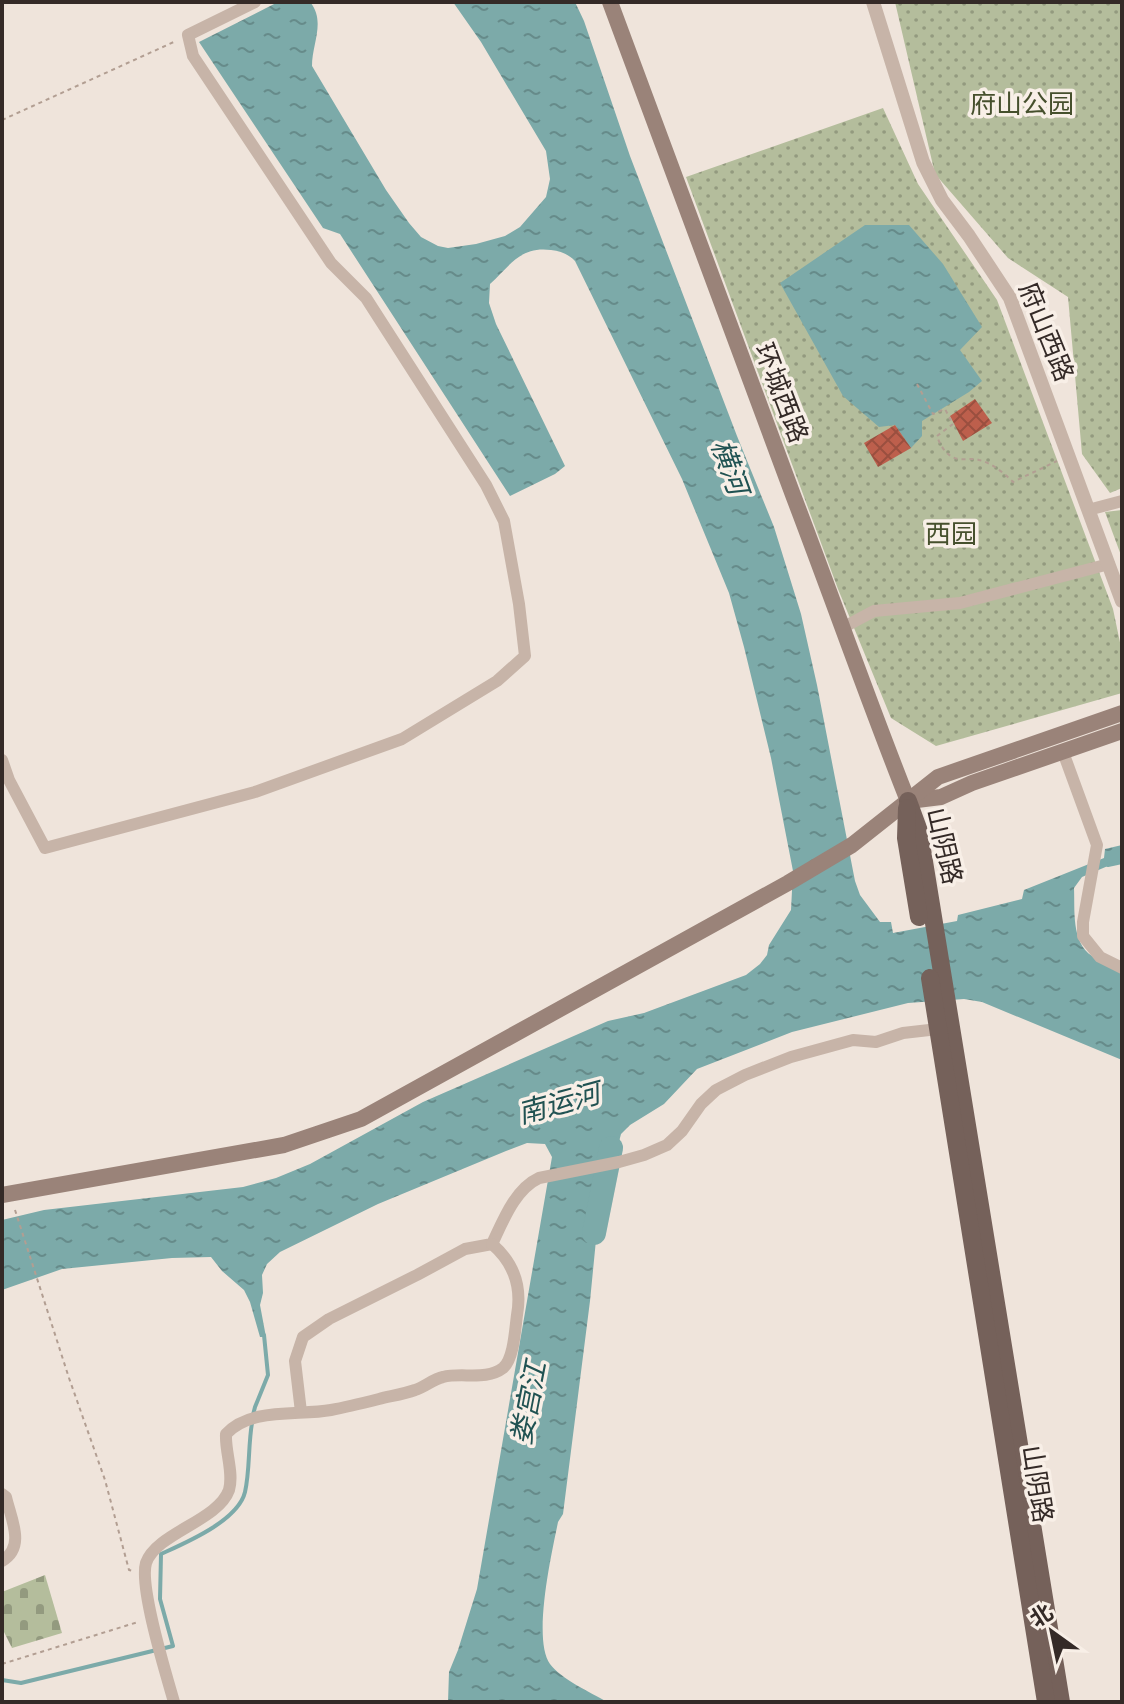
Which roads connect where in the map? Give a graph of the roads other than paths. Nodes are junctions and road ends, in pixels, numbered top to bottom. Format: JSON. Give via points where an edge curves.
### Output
{"nodes":[{"id":1,"x":255,"y":2,"type":"edge"},
{"id":2,"x":610,"y":2,"type":"edge"},
{"id":3,"x":873,"y":2,"type":"edge"},
{"id":4,"x":1122,"y":501,"type":"edge"},
{"id":5,"x":1088,"y":510,"type":"junction"},
{"id":6,"x":1109,"y":564,"type":"junction"},
{"id":7,"x":1122,"y":601,"type":"edge"},
{"id":8,"x":842,"y":628,"type":"junction"},
{"id":9,"x":1122,"y":713,"type":"edge"},
{"id":10,"x":1122,"y":731,"type":"edge"},
{"id":11,"x":1063,"y":752,"type":"junction"},
{"id":12,"x":2,"y":760,"type":"edge"},
{"id":13,"x":908,"y":801,"type":"junction"},
{"id":14,"x":1122,"y":968,"type":"edge"},
{"id":15,"x":940,"y":1002,"type":"junction"},
{"id":16,"x":938,"y":1029,"type":"junction"},
{"id":17,"x":2,"y":1195,"type":"edge"},
{"id":18,"x":492,"y":1244,"type":"junction"},
{"id":19,"x":301,"y":1412,"type":"junction"},
{"id":20,"x":2,"y":1494,"type":"edge"},
{"id":21,"x":2,"y":1561,"type":"edge"},
{"id":22,"x":174,"y":1702,"type":"edge"},
{"id":23,"x":1046,"y":1702,"type":"edge"},
{"id":24,"x":1061,"y":1702,"type":"edge"}],
"edges":[{"from":1,"to":12,"type":"street","via":[[188,35],[193,56],[331,263],[366,298],[486,485],[504,521],[525,656],[497,681],[402,739],[255,792],[45,848]]},
{"from":2,"to":8,"type":"main road","name":"环城西路"},
{"from":3,"to":5,"type":"street","name":"府山西路","via":[[923,162],[942,200],[1010,298]]},
{"from":4,"to":5,"type":"street"},
{"from":5,"to":6,"type":"street","name":"府山西路"},
{"from":6,"to":7,"type":"street","name":"府山西路"},
{"from":6,"to":8,"type":"street","via":[[960,603],[874,611]]},
{"from":8,"to":13,"type":"main road","name":"环城西路"},
{"from":9,"to":13,"type":"main road","via":[[938,777]]},
{"from":10,"to":11,"type":"main road"},
{"from":11,"to":13,"type":"main road","via":[[941,797]]},
{"from":11,"to":14,"type":"street","via":[[1097,845],[1083,936],[1100,957]]},
{"from":13,"to":15,"type":"main road","name":"山阴路","via":[[906,838]]},
{"from":13,"to":17,"type":"main road","via":[[852,845],[788,883],[361,1119],[284,1145]]},
{"from":15,"to":16,"type":"main road","name":"山阴路"},
{"from":15,"to":24,"type":"main road","name":"山阴路"},
{"from":16,"to":18,"type":"street","via":[[876,1042],[853,1040],[745,1075],[716,1090],[667,1145],[619,1162],[531,1181]]},
{"from":16,"to":23,"type":"main road","name":"山阴路"},
{"from":18,"to":19,"type":"street","via":[[465,1249],[303,1337],[295,1361]]},
{"from":18,"to":19,"type":"street","via":[[518,1282],[510,1359],[504,1367],[490,1374],[443,1377],[417,1390],[330,1411]]},
{"from":19,"to":22,"type":"street","via":[[262,1417],[231,1429],[226,1434],[229,1489],[221,1502],[155,1548],[146,1563],[153,1621]]},
{"from":20,"to":21,"type":"street","via":[[16,1538],[15,1551]]}]}
